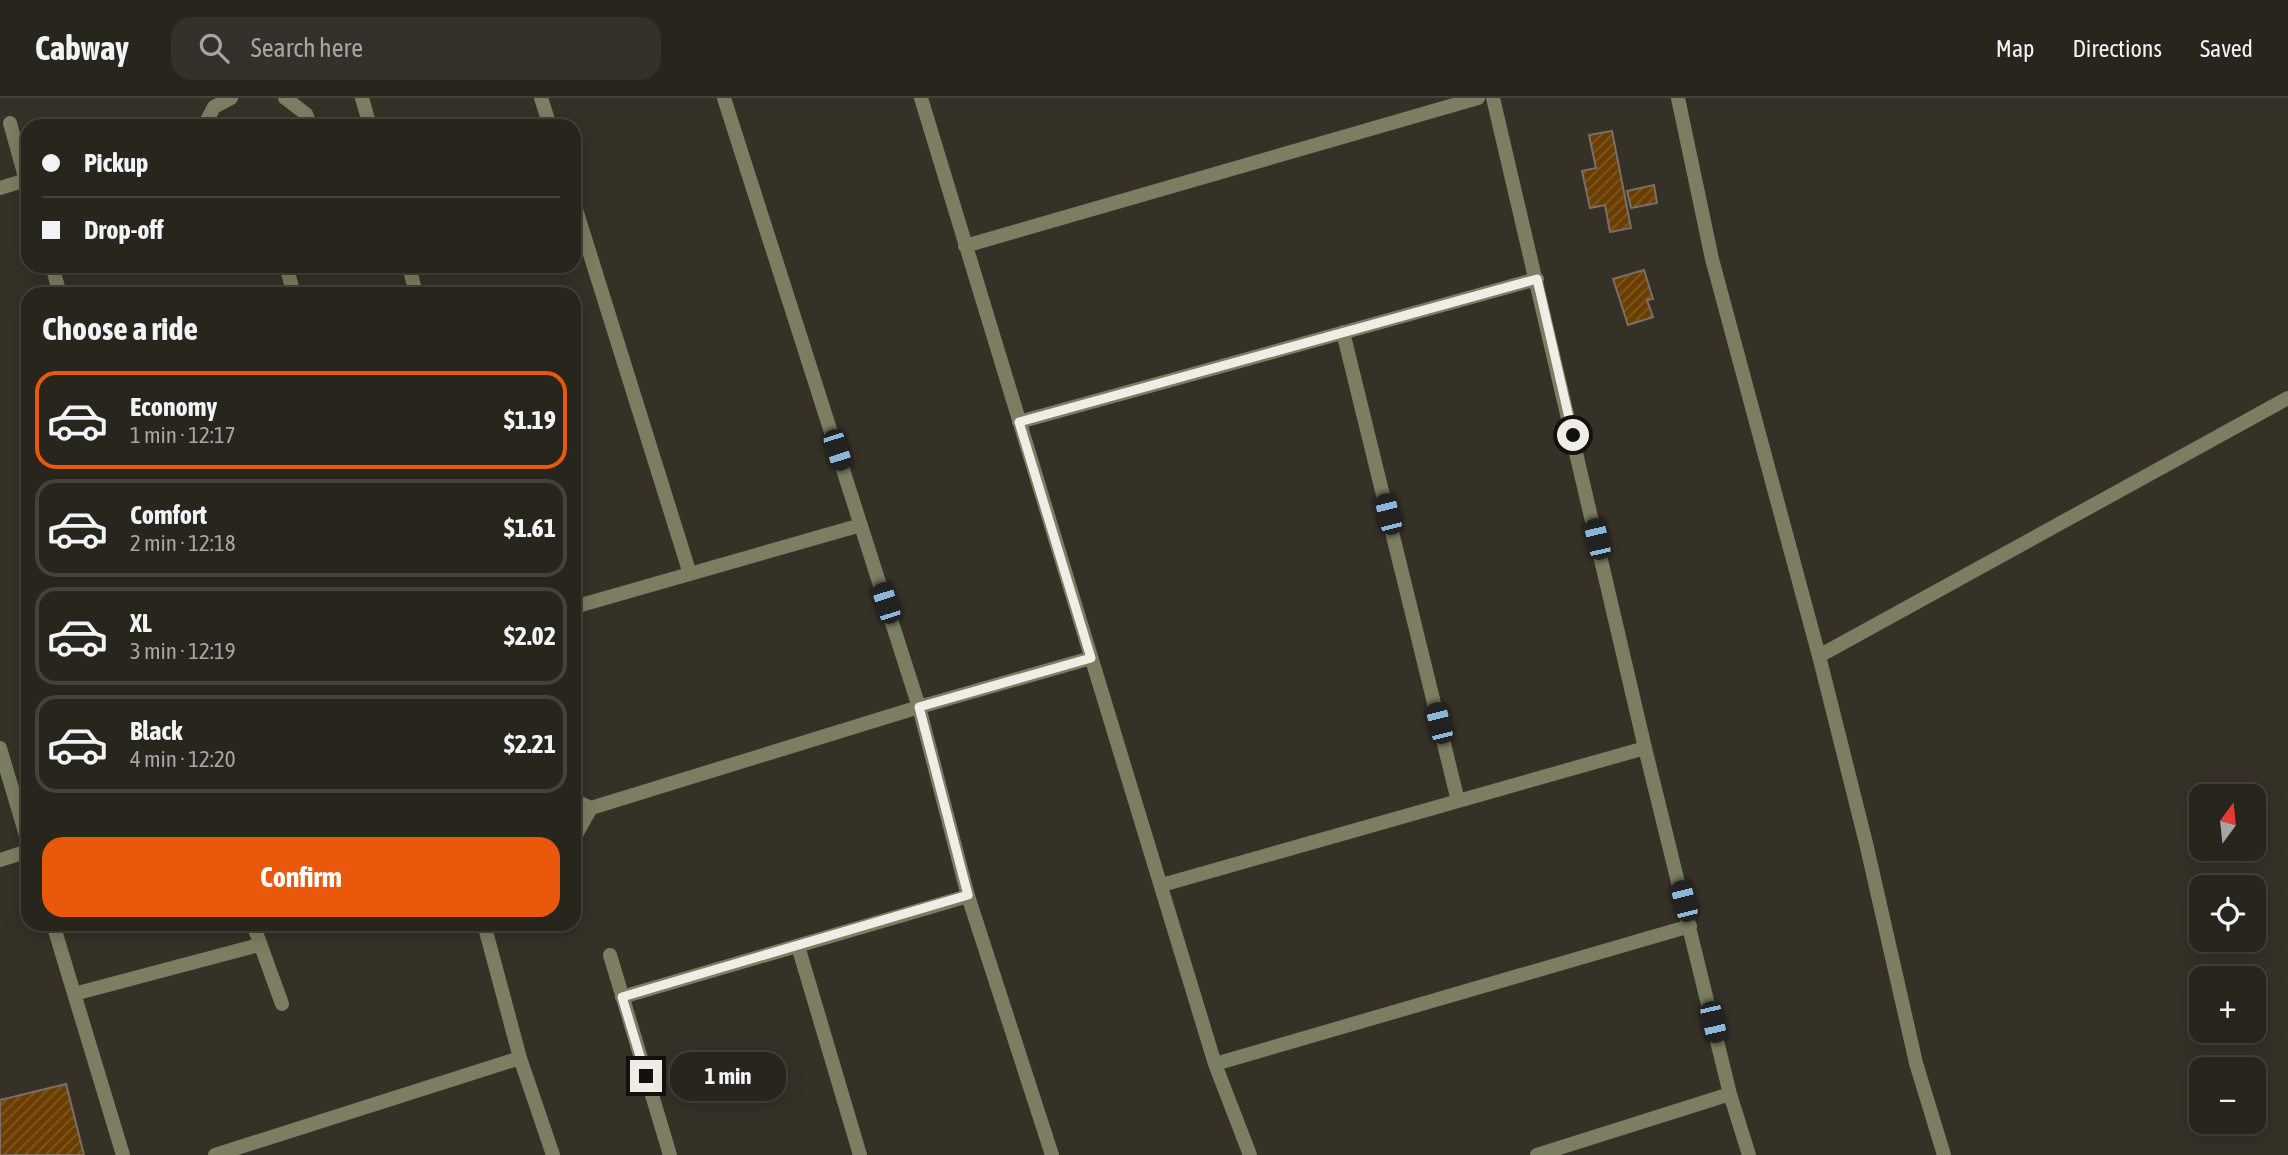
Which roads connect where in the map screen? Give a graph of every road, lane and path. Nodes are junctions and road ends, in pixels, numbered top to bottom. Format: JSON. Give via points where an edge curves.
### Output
{"nodes":[{"id":1,"x":230,"y":98,"type":"edge"},
{"id":2,"x":285,"y":98,"type":"edge"},
{"id":3,"x":362,"y":98,"type":"edge"},
{"id":4,"x":541,"y":98,"type":"edge"},
{"id":5,"x":724,"y":98,"type":"edge"},
{"id":6,"x":920,"y":98,"type":"edge"},
{"id":7,"x":1478,"y":98,"type":"edge"},
{"id":8,"x":1493,"y":98,"type":"edge"},
{"id":9,"x":1678,"y":98,"type":"edge"},
{"id":10,"x":213,"y":102,"type":"edge"},
{"id":11,"x":207,"y":119,"type":"edge"},
{"id":12,"x":308,"y":119,"type":"edge"},
{"id":13,"x":368,"y":119,"type":"edge"},
{"id":14,"x":548,"y":119,"type":"edge"},
{"id":15,"x":10,"y":123,"type":"dead end"},
{"id":16,"x":21,"y":162,"type":"edge"},
{"id":17,"x":21,"y":185,"type":"edge"},
{"id":18,"x":0,"y":188,"type":"edge"},
{"id":19,"x":581,"y":225,"type":"edge"},
{"id":20,"x":965,"y":246,"type":"junction"},
{"id":21,"x":1537,"y":279,"type":"junction"},
{"id":22,"x":1343,"y":332,"type":"junction"},
{"id":23,"x":2288,"y":398,"type":"edge"},
{"id":24,"x":1019,"y":422,"type":"junction"},
{"id":25,"x":861,"y":525,"type":"junction"},
{"id":26,"x":690,"y":574,"type":"junction"},
{"id":27,"x":581,"y":605,"type":"edge"},
{"id":28,"x":1819,"y":656,"type":"junction"},
{"id":29,"x":1091,"y":658,"type":"junction"},
{"id":30,"x":919,"y":707,"type":"junction"},
{"id":31,"x":0,"y":748,"type":"edge"},
{"id":32,"x":1645,"y":748,"type":"junction"},
{"id":33,"x":1458,"y":801,"type":"junction"},
{"id":34,"x":581,"y":803,"type":"edge"},
{"id":35,"x":591,"y":808,"type":"junction"},
{"id":36,"x":21,"y":818,"type":"edge"},
{"id":37,"x":581,"y":826,"type":"edge"},
{"id":38,"x":21,"y":854,"type":"edge"},
{"id":39,"x":0,"y":860,"type":"edge"},
{"id":40,"x":1162,"y":885,"type":"junction"},
{"id":41,"x":968,"y":895,"type":"junction"},
{"id":42,"x":1690,"y":926,"type":"junction"},
{"id":43,"x":55,"y":931,"type":"edge"},
{"id":44,"x":255,"y":931,"type":"edge"},
{"id":45,"x":486,"y":931,"type":"edge"},
{"id":46,"x":259,"y":945,"type":"junction"},
{"id":47,"x":798,"y":946,"type":"junction"},
{"id":48,"x":610,"y":955,"type":"dead end"},
{"id":49,"x":74,"y":995,"type":"junction"},
{"id":50,"x":622,"y":997,"type":"junction"},
{"id":51,"x":282,"y":1004,"type":"dead end"},
{"id":52,"x":520,"y":1058,"type":"junction"},
{"id":53,"x":1216,"y":1064,"type":"junction"},
{"id":54,"x":1730,"y":1094,"type":"junction"},
{"id":55,"x":122,"y":1155,"type":"edge"},
{"id":56,"x":215,"y":1155,"type":"edge"},
{"id":57,"x":553,"y":1155,"type":"edge"},
{"id":58,"x":670,"y":1155,"type":"edge"},
{"id":59,"x":860,"y":1155,"type":"edge"},
{"id":60,"x":1052,"y":1155,"type":"edge"},
{"id":61,"x":1250,"y":1155,"type":"edge"},
{"id":62,"x":1537,"y":1155,"type":"edge"},
{"id":63,"x":1749,"y":1155,"type":"edge"},
{"id":64,"x":1944,"y":1155,"type":"edge"}],
"edges":[{"from":1,"to":10,"type":"street"},
{"from":2,"to":12,"type":"street"},
{"from":3,"to":13,"type":"street"},
{"from":4,"to":14,"type":"street"},
{"from":5,"to":25,"type":"street"},
{"from":6,"to":20,"type":"street"},
{"from":7,"to":20,"type":"street"},
{"from":8,"to":21,"type":"street"},
{"from":9,"to":28,"type":"street","via":[[1712,259]]},
{"from":10,"to":11,"type":"street"},
{"from":15,"to":16,"type":"street"},
{"from":17,"to":18,"type":"street"},
{"from":19,"to":26,"type":"street"},
{"from":20,"to":24,"type":"street"},
{"from":21,"to":22,"type":"street"},
{"from":21,"to":32,"type":"street"},
{"from":22,"to":24,"type":"street"},
{"from":22,"to":33,"type":"street"},
{"from":23,"to":28,"type":"street"},
{"from":24,"to":29,"type":"street"},
{"from":25,"to":26,"type":"street"},
{"from":25,"to":30,"type":"street"},
{"from":26,"to":27,"type":"street"},
{"from":28,"to":64,"type":"street","via":[[1916,1063]]},
{"from":29,"to":30,"type":"street"},
{"from":29,"to":40,"type":"street"},
{"from":30,"to":35,"type":"street"},
{"from":30,"to":41,"type":"street"},
{"from":31,"to":36,"type":"street"},
{"from":32,"to":33,"type":"street"},
{"from":32,"to":42,"type":"street"},
{"from":33,"to":40,"type":"street"},
{"from":34,"to":35,"type":"street"},
{"from":35,"to":37,"type":"street"},
{"from":38,"to":39,"type":"street"},
{"from":40,"to":53,"type":"street"},
{"from":41,"to":47,"type":"street"},
{"from":41,"to":60,"type":"street"},
{"from":42,"to":53,"type":"street"},
{"from":42,"to":54,"type":"street"},
{"from":43,"to":49,"type":"street"},
{"from":44,"to":46,"type":"street"},
{"from":45,"to":52,"type":"street"},
{"from":46,"to":49,"type":"street"},
{"from":46,"to":51,"type":"street"},
{"from":47,"to":50,"type":"street"},
{"from":47,"to":59,"type":"street"},
{"from":48,"to":50,"type":"street"},
{"from":49,"to":55,"type":"street"},
{"from":50,"to":58,"type":"street"},
{"from":52,"to":56,"type":"street"},
{"from":52,"to":57,"type":"street"},
{"from":53,"to":61,"type":"street"},
{"from":54,"to":62,"type":"street"},
{"from":54,"to":63,"type":"street"}]}
